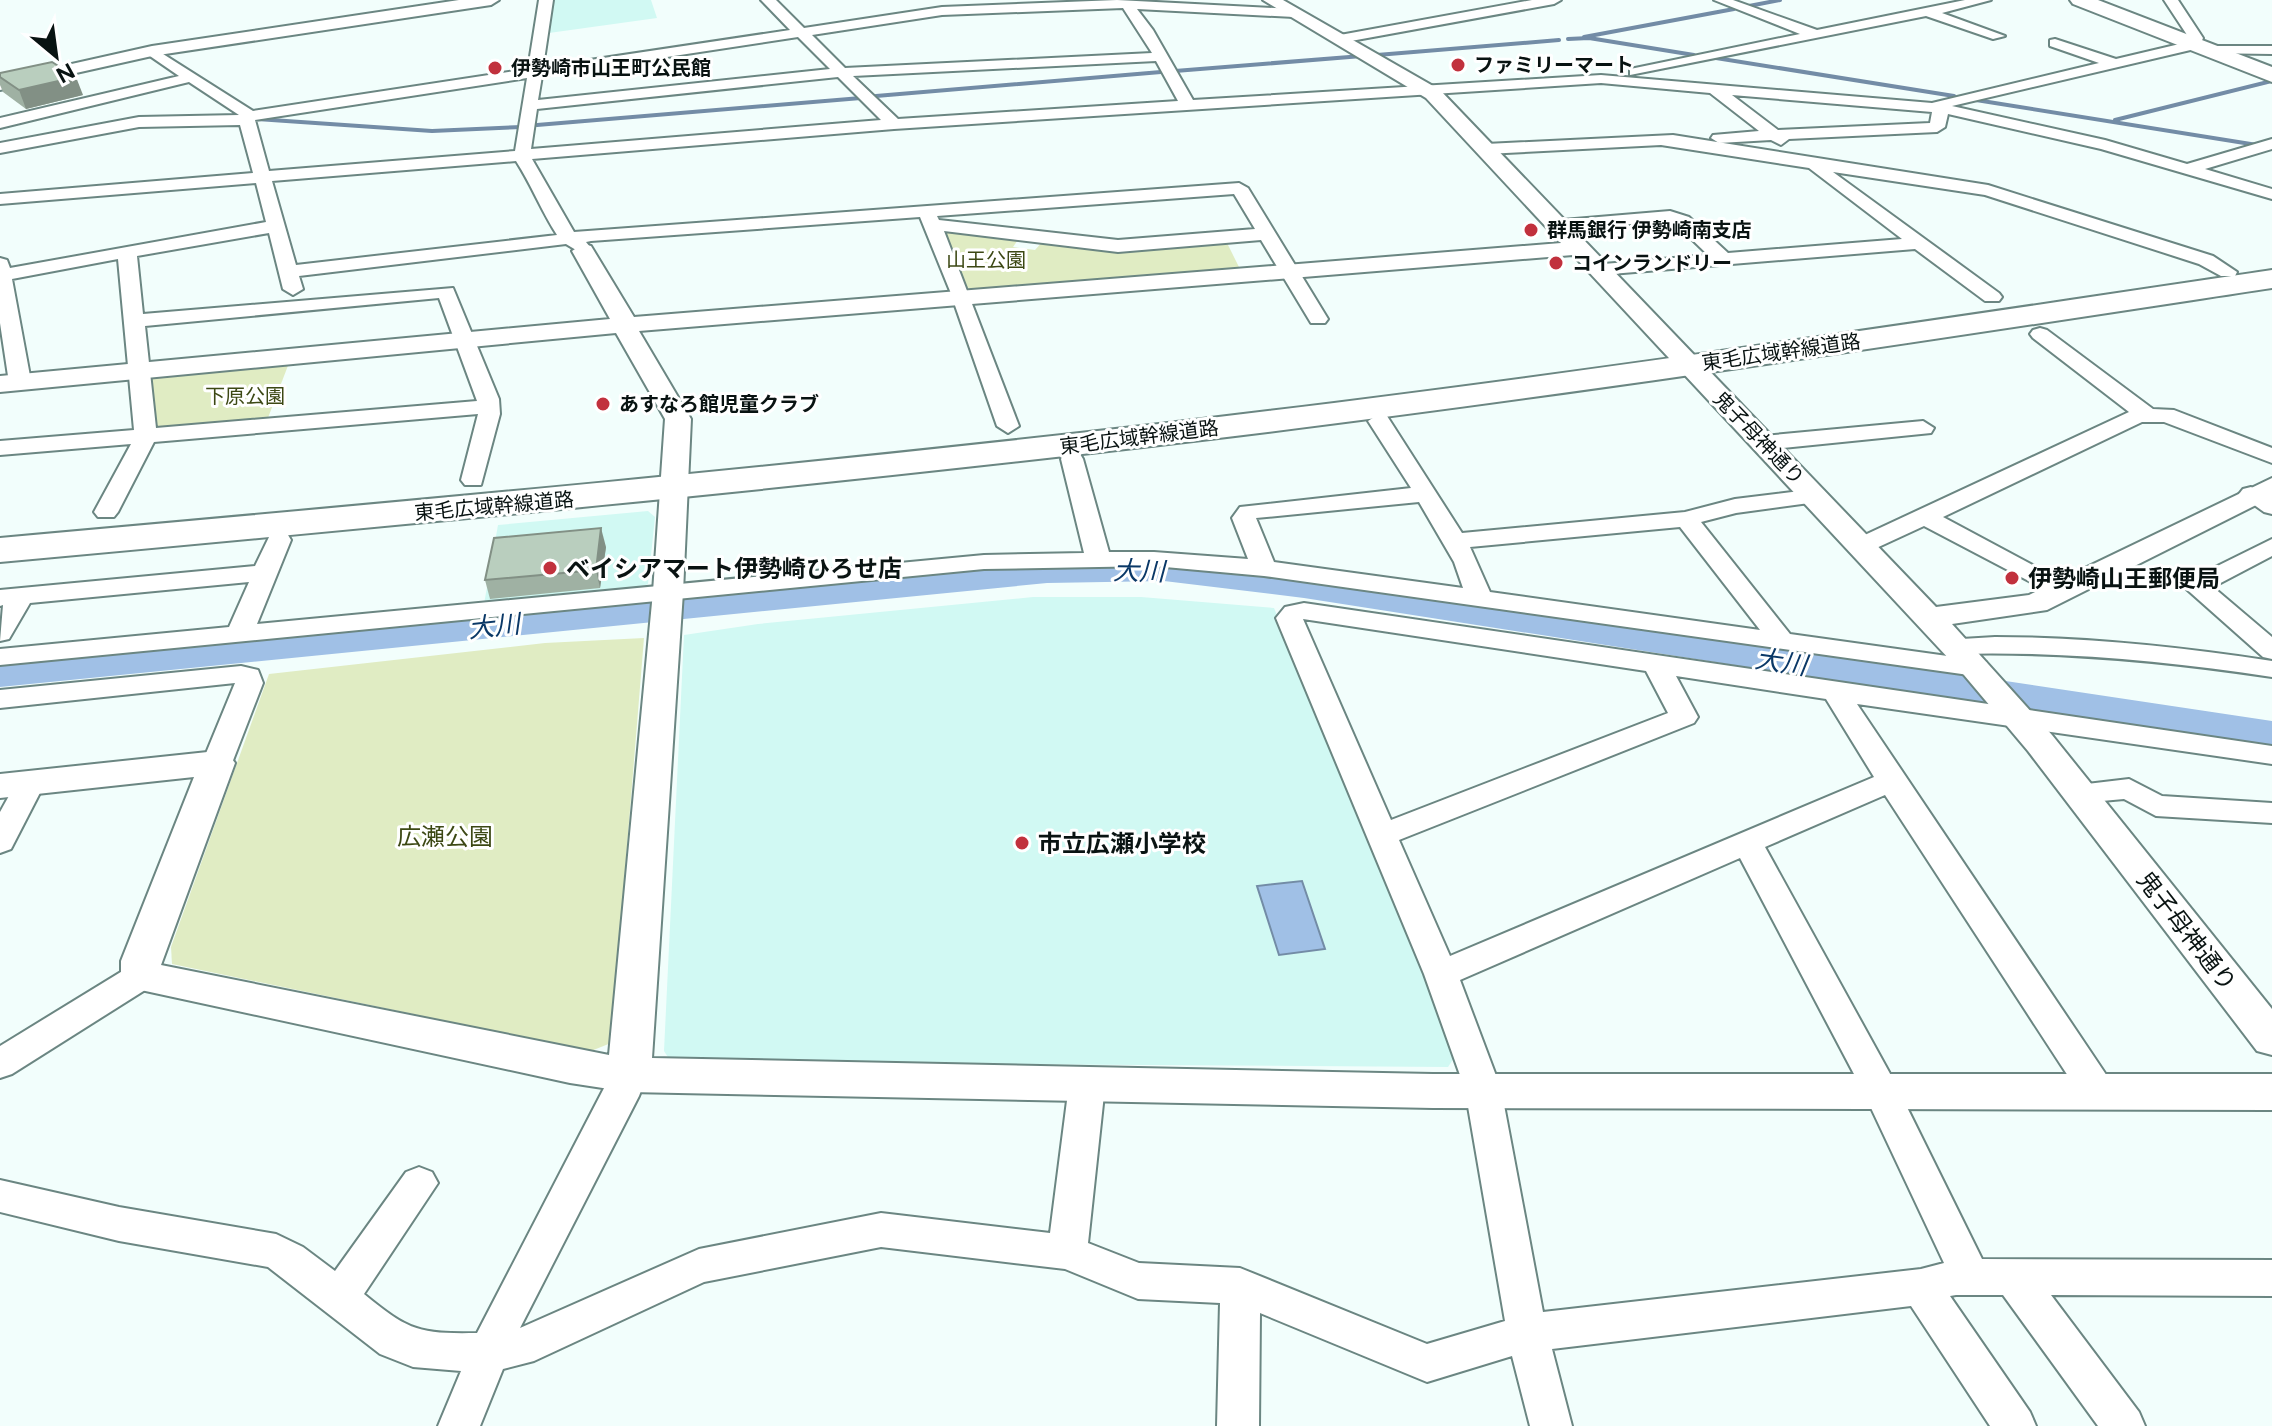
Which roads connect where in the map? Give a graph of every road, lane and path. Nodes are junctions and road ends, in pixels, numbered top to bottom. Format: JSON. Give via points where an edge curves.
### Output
{"nodes":[{"id":1,"x":491,"y":0,"type":"edge"},
{"id":2,"x":546,"y":0,"type":"edge"},
{"id":3,"x":768,"y":0,"type":"edge"},
{"id":4,"x":1271,"y":0,"type":"edge"},
{"id":5,"x":1554,"y":0,"type":"edge"},
{"id":6,"x":1721,"y":0,"type":"edge"},
{"id":7,"x":1984,"y":0,"type":"edge"},
{"id":8,"x":2080,"y":0,"type":"edge"},
{"id":9,"x":2171,"y":0,"type":"edge"},
{"id":10,"x":1125,"y":2,"type":"edge"},
{"id":11,"x":1518,"y":3,"type":"edge"},
{"id":12,"x":1925,"y":12,"type":"junction"},
{"id":13,"x":1294,"y":13,"type":"junction"},
{"id":14,"x":801,"y":32,"type":"junction"},
{"id":15,"x":1814,"y":34,"type":"junction"},
{"id":16,"x":1998,"y":36,"type":"dead end"},
{"id":17,"x":1340,"y":39,"type":"junction"},
{"id":18,"x":2055,"y":43,"type":"dead end"},
{"id":19,"x":2120,"y":45,"type":"dead end"},
{"id":20,"x":2200,"y":47,"type":"junction"},
{"id":21,"x":2272,"y":50,"type":"edge"},
{"id":22,"x":152,"y":51,"type":"junction"},
{"id":23,"x":2150,"y":55,"type":"junction"},
{"id":24,"x":1159,"y":57,"type":"junction"},
{"id":25,"x":2115,"y":63,"type":"junction"},
{"id":26,"x":535,"y":73,"type":"junction"},
{"id":27,"x":843,"y":73,"type":"junction"},
{"id":28,"x":2272,"y":75,"type":"edge"},
{"id":29,"x":193,"y":77,"type":"junction"},
{"id":30,"x":1611,"y":79,"type":"junction"},
{"id":31,"x":0,"y":85,"type":"edge"},
{"id":32,"x":1712,"y":87,"type":"junction"},
{"id":33,"x":1427,"y":89,"type":"junction"},
{"id":34,"x":1187,"y":104,"type":"junction"},
{"id":35,"x":531,"y":105,"type":"junction"},
{"id":36,"x":1936,"y":107,"type":"junction"},
{"id":37,"x":248,"y":118,"type":"junction"},
{"id":38,"x":0,"y":123,"type":"edge"},
{"id":39,"x":894,"y":124,"type":"junction"},
{"id":40,"x":1775,"y":135,"type":"junction"},
{"id":41,"x":2107,"y":138,"type":"junction"},
{"id":42,"x":2139,"y":138,"type":"dead end"},
{"id":43,"x":1657,"y":140,"type":"junction"},
{"id":44,"x":2272,"y":144,"type":"edge"},
{"id":45,"x":0,"y":148,"type":"edge"},
{"id":46,"x":1486,"y":149,"type":"junction"},
{"id":47,"x":524,"y":153,"type":"junction"},
{"id":48,"x":1814,"y":165,"type":"junction"},
{"id":49,"x":2187,"y":169,"type":"junction"},
{"id":50,"x":260,"y":177,"type":"junction"},
{"id":51,"x":2272,"y":194,"type":"edge"},
{"id":52,"x":0,"y":199,"type":"edge"},
{"id":53,"x":931,"y":218,"type":"junction"},
{"id":54,"x":1622,"y":220,"type":"junction"},
{"id":55,"x":1557,"y":225,"type":"junction"},
{"id":56,"x":275,"y":226,"type":"junction"},
{"id":57,"x":1266,"y":234,"type":"junction"},
{"id":58,"x":1919,"y":243,"type":"junction"},
{"id":59,"x":576,"y":244,"type":"junction"},
{"id":60,"x":1578,"y":248,"type":"junction"},
{"id":61,"x":127,"y":254,"type":"junction"},
{"id":62,"x":1723,"y":258,"type":"junction"},
{"id":63,"x":1666,"y":263,"type":"junction"},
{"id":64,"x":2272,"y":265,"type":"edge"},
{"id":65,"x":1599,"y":269,"type":"junction"},
{"id":66,"x":289,"y":271,"type":"junction"},
{"id":67,"x":1289,"y":271,"type":"junction"},
{"id":68,"x":1,"y":272,"type":"edge"},
{"id":69,"x":2228,"y":272,"type":"junction"},
{"id":70,"x":2272,"y":279,"type":"edge"},
{"id":71,"x":961,"y":297,"type":"junction"},
{"id":72,"x":1992,"y":297,"type":"dead end"},
{"id":73,"x":295,"y":305,"type":"junction"},
{"id":74,"x":1318,"y":319,"type":"dead end"},
{"id":75,"x":135,"y":321,"type":"junction"},
{"id":76,"x":626,"y":325,"type":"junction"},
{"id":77,"x":2040,"y":334,"type":"dead end"},
{"id":78,"x":466,"y":341,"type":"junction"},
{"id":79,"x":1685,"y":359,"type":"junction"},
{"id":80,"x":139,"y":371,"type":"junction"},
{"id":81,"x":8,"y":383,"type":"edge"},
{"id":82,"x":489,"y":407,"type":"junction"},
{"id":83,"x":2147,"y":415,"type":"junction"},
{"id":84,"x":1379,"y":421,"type":"dead end"},
{"id":85,"x":1008,"y":426,"type":"dead end"},
{"id":86,"x":1923,"y":428,"type":"dead end"},
{"id":87,"x":146,"y":436,"type":"junction"},
{"id":88,"x":1763,"y":443,"type":"junction"},
{"id":89,"x":0,"y":448,"type":"edge"},
{"id":90,"x":2272,"y":456,"type":"edge"},
{"id":91,"x":1072,"y":459,"type":"dead end"},
{"id":92,"x":473,"y":480,"type":"dead end"},
{"id":93,"x":674,"y":482,"type":"junction"},
{"id":94,"x":1424,"y":494,"type":"junction"},
{"id":95,"x":1816,"y":496,"type":"junction"},
{"id":96,"x":2265,"y":496,"type":"edge"},
{"id":97,"x":106,"y":512,"type":"dead end"},
{"id":98,"x":1924,"y":516,"type":"junction"},
{"id":99,"x":1686,"y":519,"type":"junction"},
{"id":100,"x":0,"y":536,"type":"edge"},
{"id":101,"x":279,"y":540,"type":"dead end"},
{"id":102,"x":1455,"y":541,"type":"junction"},
{"id":103,"x":1863,"y":545,"type":"junction"},
{"id":104,"x":2272,"y":546,"type":"edge"},
{"id":105,"x":0,"y":550,"type":"edge"},
{"id":106,"x":1098,"y":558,"type":"junction"},
{"id":107,"x":1264,"y":568,"type":"junction"},
{"id":108,"x":264,"y":573,"type":"junction"},
{"id":109,"x":2061,"y":590,"type":"junction"},
{"id":110,"x":10,"y":597,"type":"edge"},
{"id":111,"x":1478,"y":597,"type":"junction"},
{"id":112,"x":667,"y":605,"type":"junction"},
{"id":113,"x":1930,"y":617,"type":"junction"},
{"id":114,"x":0,"y":633,"type":"edge"},
{"id":115,"x":239,"y":635,"type":"junction"},
{"id":116,"x":1783,"y":642,"type":"junction"},
{"id":117,"x":1954,"y":646,"type":"junction"},
{"id":118,"x":2272,"y":651,"type":"edge"},
{"id":119,"x":0,"y":657,"type":"edge"},
{"id":120,"x":1656,"y":664,"type":"junction"},
{"id":121,"x":2272,"y":669,"type":"edge"},
{"id":122,"x":1979,"y":671,"type":"junction"},
{"id":123,"x":1835,"y":691,"type":"junction"},
{"id":124,"x":0,"y":699,"type":"edge"},
{"id":125,"x":2017,"y":716,"type":"junction"},
{"id":126,"x":2272,"y":755,"type":"edge"},
{"id":127,"x":217,"y":763,"type":"junction"},
{"id":128,"x":1891,"y":781,"type":"junction"},
{"id":129,"x":15,"y":785,"type":"edge"},
{"id":130,"x":2080,"y":793,"type":"junction"},
{"id":131,"x":2272,"y":813,"type":"edge"},
{"id":132,"x":1383,"y":835,"type":"junction"},
{"id":133,"x":0,"y":842,"type":"edge"},
{"id":134,"x":1748,"y":843,"type":"junction"},
{"id":135,"x":1441,"y":974,"type":"junction"},
{"id":136,"x":141,"y":976,"type":"junction"},
{"id":137,"x":2272,"y":1039,"type":"edge"},
{"id":138,"x":0,"y":1064,"type":"edge"},
{"id":139,"x":629,"y":1075,"type":"junction"},
{"id":140,"x":1087,"y":1085,"type":"junction"},
{"id":141,"x":1483,"y":1089,"type":"junction"},
{"id":142,"x":1881,"y":1091,"type":"junction"},
{"id":143,"x":2098,"y":1092,"type":"junction"},
{"id":144,"x":2272,"y":1092,"type":"edge"},
{"id":145,"x":419,"y":1183,"type":"dead end"},
{"id":146,"x":0,"y":1196,"type":"edge"},
{"id":147,"x":1067,"y":1252,"type":"junction"},
{"id":148,"x":2012,"y":1275,"type":"junction"},
{"id":149,"x":1970,"y":1276,"type":"junction"},
{"id":150,"x":2272,"y":1278,"type":"edge"},
{"id":151,"x":1240,"y":1286,"type":"junction"},
{"id":152,"x":1921,"y":1287,"type":"junction"},
{"id":153,"x":338,"y":1299,"type":"junction"},
{"id":154,"x":1527,"y":1333,"type":"junction"},
{"id":155,"x":488,"y":1353,"type":"junction"},
{"id":156,"x":459,"y":1426,"type":"edge"},
{"id":157,"x":1238,"y":1426,"type":"edge"},
{"id":158,"x":1551,"y":1426,"type":"edge"},
{"id":159,"x":2015,"y":1426,"type":"edge"},
{"id":160,"x":2124,"y":1426,"type":"edge"}],
"edges":[{"from":1,"to":22,"type":"street"},
{"from":2,"to":26,"type":"street"},
{"from":3,"to":14,"type":"street"},
{"from":4,"to":13,"type":"street","name":"鬼子母神通り"},
{"from":5,"to":11,"type":"street"},
{"from":6,"to":15,"type":"street"},
{"from":7,"to":12,"type":"street"},
{"from":8,"to":20,"type":"main road"},
{"from":9,"to":20,"type":"street"},
{"from":10,"to":13,"type":"street"},
{"from":10,"to":14,"type":"street","via":[[942,11]]},
{"from":10,"to":24,"type":"street"},
{"from":11,"to":17,"type":"street"},
{"from":12,"to":15,"type":"street"},
{"from":12,"to":16,"type":"street"},
{"from":13,"to":17,"type":"street","name":"鬼子母神通り"},
{"from":14,"to":26,"type":"street"},
{"from":14,"to":27,"type":"street"},
{"from":15,"to":30,"type":"street"},
{"from":17,"to":33,"type":"street","name":"鬼子母神通り"},
{"from":18,"to":25,"type":"street"},
{"from":19,"to":23,"type":"street"},
{"from":20,"to":21,"type":"street"},
{"from":20,"to":23,"type":"street"},
{"from":20,"to":28,"type":"main road"},
{"from":22,"to":29,"type":"street"},
{"from":22,"to":31,"type":"street"},
{"from":23,"to":25,"type":"street"},
{"from":24,"to":27,"type":"street"},
{"from":24,"to":34,"type":"street"},
{"from":25,"to":36,"type":"street"},
{"from":26,"to":35,"type":"street"},
{"from":26,"to":37,"type":"street"},
{"from":27,"to":35,"type":"street"},
{"from":27,"to":39,"type":"street"},
{"from":29,"to":37,"type":"street"},
{"from":29,"to":38,"type":"street"},
{"from":30,"to":32,"type":"street"},
{"from":30,"to":33,"type":"street"},
{"from":32,"to":36,"type":"street"},
{"from":32,"to":40,"type":"street"},
{"from":33,"to":34,"type":"street"},
{"from":33,"to":46,"type":"street","name":"鬼子母神通り"},
{"from":34,"to":39,"type":"street"},
{"from":35,"to":47,"type":"street"},
{"from":36,"to":40,"type":"street","via":[[1937,127]]},
{"from":36,"to":41,"type":"street"},
{"from":37,"to":45,"type":"street","via":[[154,121]]},
{"from":37,"to":50,"type":"street"},
{"from":39,"to":47,"type":"street"},
{"from":40,"to":43,"type":"street"},
{"from":40,"to":48,"type":"street"},
{"from":41,"to":42,"type":"street"},
{"from":41,"to":49,"type":"street"},
{"from":43,"to":46,"type":"street"},
{"from":43,"to":48,"type":"street"},
{"from":44,"to":49,"type":"street"},
{"from":46,"to":55,"type":"street","name":"鬼子母神通り"},
{"from":47,"to":50,"type":"street"},
{"from":47,"to":59,"type":"street","via":[[547,205]]},
{"from":48,"to":58,"type":"street"},
{"from":48,"to":69,"type":"street","via":[[1988,190],[2206,260]]},
{"from":49,"to":51,"type":"street"},
{"from":50,"to":52,"type":"street"},
{"from":50,"to":56,"type":"street"},
{"from":53,"to":57,"type":"street","via":[[1118,246]]},
{"from":53,"to":57,"type":"street","via":[[1239,188]]},
{"from":53,"to":59,"type":"street"},
{"from":53,"to":71,"type":"street"},
{"from":54,"to":55,"type":"street"},
{"from":54,"to":62,"type":"street","via":[[1678,218]]},
{"from":54,"to":63,"type":"street"},
{"from":55,"to":60,"type":"street","name":"鬼子母神通り"},
{"from":56,"to":61,"type":"street"},
{"from":56,"to":66,"type":"street"},
{"from":57,"to":67,"type":"street"},
{"from":58,"to":62,"type":"street"},
{"from":58,"to":72,"type":"street"},
{"from":59,"to":66,"type":"street"},
{"from":59,"to":76,"type":"street"},
{"from":60,"to":65,"type":"street","name":"鬼子母神通り"},
{"from":60,"to":67,"type":"street"},
{"from":61,"to":68,"type":"street"},
{"from":61,"to":75,"type":"street"},
{"from":62,"to":63,"type":"street"},
{"from":63,"to":65,"type":"street"},
{"from":64,"to":69,"type":"highway","name":"東毛広域幹線道路"},
{"from":65,"to":79,"type":"street","name":"鬼子母神通り"},
{"from":66,"to":73,"type":"street"},
{"from":67,"to":71,"type":"street"},
{"from":67,"to":74,"type":"street"},
{"from":68,"to":81,"type":"street","via":[[19,376]]},
{"from":69,"to":79,"type":"highway","name":"東毛広域幹線道路"},
{"from":70,"to":79,"type":"highway","name":"東毛広域幹線道路"},
{"from":71,"to":76,"type":"street"},
{"from":71,"to":85,"type":"street"},
{"from":73,"to":75,"type":"street"},
{"from":73,"to":78,"type":"street","via":[[446,292]]},
{"from":75,"to":80,"type":"street"},
{"from":76,"to":78,"type":"street"},
{"from":76,"to":93,"type":"street","via":[[678,419]]},
{"from":77,"to":83,"type":"street"},
{"from":78,"to":80,"type":"street"},
{"from":78,"to":82,"type":"street"},
{"from":79,"to":88,"type":"street","name":"鬼子母神通り"},
{"from":79,"to":93,"type":"highway","name":"東毛広域幹線道路","via":[[1201,430]]},
{"from":80,"to":81,"type":"street"},
{"from":80,"to":87,"type":"street"},
{"from":82,"to":87,"type":"street"},
{"from":82,"to":92,"type":"street"},
{"from":83,"to":90,"type":"street","via":[[2178,419]]},
{"from":83,"to":98,"type":"street"},
{"from":84,"to":94,"type":"street"},
{"from":86,"to":88,"type":"street"},
{"from":87,"to":89,"type":"street"},
{"from":87,"to":97,"type":"street"},
{"from":88,"to":95,"type":"street","name":"鬼子母神通り"},
{"from":91,"to":106,"type":"street"},
{"from":93,"to":100,"type":"highway","name":"東毛広域幹線道路"},
{"from":93,"to":105,"type":"highway","name":"東毛広域幹線道路"},
{"from":93,"to":112,"type":"street"},
{"from":94,"to":102,"type":"street"},
{"from":94,"to":107,"type":"street","via":[[1248,512],[1244,518]]},
{"from":95,"to":99,"type":"street","via":[[1735,506]]},
{"from":95,"to":103,"type":"street","name":"鬼子母神通り"},
{"from":96,"to":109,"type":"street"},
{"from":98,"to":103,"type":"street"},
{"from":98,"to":109,"type":"street"},
{"from":99,"to":102,"type":"street"},
{"from":99,"to":116,"type":"street"},
{"from":101,"to":108,"type":"street"},
{"from":102,"to":111,"type":"street","via":[[1479,587]]},
{"from":103,"to":113,"type":"street","name":"鬼子母神通り"},
{"from":104,"to":118,"type":"street","via":[[2196,586]]},
{"from":106,"to":107,"type":"street"},
{"from":106,"to":112,"type":"street","via":[[984,562]]},
{"from":107,"to":111,"type":"street"},
{"from":108,"to":110,"type":"street"},
{"from":108,"to":115,"type":"street"},
{"from":109,"to":113,"type":"street","via":[[2021,607]]},
{"from":110,"to":114,"type":"street"},
{"from":111,"to":116,"type":"street"},
{"from":112,"to":115,"type":"street"},
{"from":112,"to":139,"type":"street"},
{"from":113,"to":117,"type":"street","name":"鬼子母神通り"},
{"from":115,"to":119,"type":"street"},
{"from":116,"to":122,"type":"street"},
{"from":117,"to":121,"type":"street","via":[[2101,646]]},
{"from":117,"to":122,"type":"street","name":"鬼子母神通り"},
{"from":120,"to":123,"type":"street"},
{"from":120,"to":132,"type":"street","via":[[1684,717]]},
{"from":120,"to":132,"type":"street","via":[[1294,613],[1289,618]]},
{"from":122,"to":125,"type":"street","name":"鬼子母神通り"},
{"from":123,"to":125,"type":"street"},
{"from":123,"to":128,"type":"street"},
{"from":124,"to":127,"type":"street","via":[[248,676]]},
{"from":125,"to":126,"type":"street"},
{"from":125,"to":130,"type":"street","name":"鬼子母神通り"},
{"from":127,"to":129,"type":"street"},
{"from":127,"to":136,"type":"street","via":[[141,961]]},
{"from":128,"to":134,"type":"street"},
{"from":128,"to":143,"type":"street"},
{"from":129,"to":133,"type":"street"},
{"from":130,"to":131,"type":"street","via":[[2129,789],[2156,806]]},
{"from":130,"to":137,"type":"street","name":"鬼子母神通り"},
{"from":132,"to":135,"type":"street"},
{"from":134,"to":135,"type":"street"},
{"from":134,"to":142,"type":"street"},
{"from":135,"to":141,"type":"street"},
{"from":136,"to":138,"type":"street"},
{"from":136,"to":139,"type":"street"},
{"from":139,"to":140,"type":"street"},
{"from":139,"to":155,"type":"street"},
{"from":140,"to":141,"type":"street"},
{"from":140,"to":147,"type":"street"},
{"from":141,"to":142,"type":"street"},
{"from":141,"to":154,"type":"street"},
{"from":142,"to":143,"type":"street"},
{"from":142,"to":149,"type":"street"},
{"from":143,"to":144,"type":"street"},
{"from":145,"to":153,"type":"street"},
{"from":146,"to":153,"type":"street","via":[[119,1224],[276,1251]]},
{"from":147,"to":151,"type":"street","via":[[1138,1281]]},
{"from":147,"to":155,"type":"street","via":[[881,1230],[699,1266],[519,1348]]},
{"from":148,"to":149,"type":"street"},
{"from":148,"to":150,"type":"street"},
{"from":148,"to":160,"type":"street"},
{"from":149,"to":152,"type":"street"},
{"from":151,"to":154,"type":"street","via":[[1427,1363]]},
{"from":151,"to":157,"type":"street"},
{"from":152,"to":154,"type":"street"},
{"from":152,"to":159,"type":"street"},
{"from":153,"to":155,"type":"street","via":[[400,1344]]},
{"from":154,"to":158,"type":"street"},
{"from":155,"to":156,"type":"street"}]}
